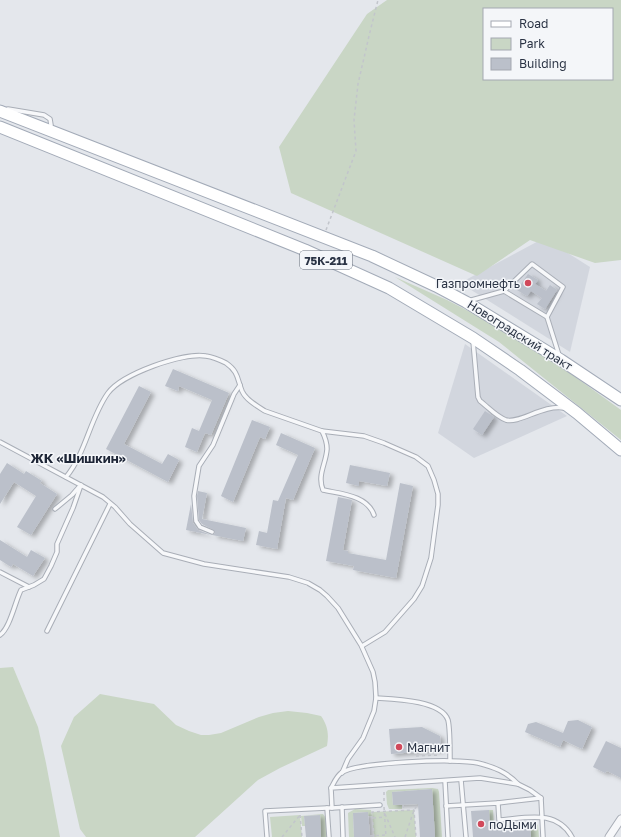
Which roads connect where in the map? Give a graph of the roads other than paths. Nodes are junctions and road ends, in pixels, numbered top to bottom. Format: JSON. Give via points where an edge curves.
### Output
{"nodes":[{"id":1,"x":0,"y":109,"type":"edge"},
{"id":2,"x":0,"y":127,"type":"edge"},
{"id":3,"x":49,"y":130,"type":"junction"},
{"id":4,"x":33,"y":140,"type":"junction"},
{"id":5,"x":504,"y":291,"type":"junction"},
{"id":6,"x":466,"y":302,"type":"junction"},
{"id":7,"x":547,"y":317,"type":"junction"},
{"id":8,"x":473,"y":338,"type":"junction"},
{"id":9,"x":561,"y":360,"type":"junction"},
{"id":10,"x":240,"y":385,"type":"junction"},
{"id":11,"x":621,"y":400,"type":"edge"},
{"id":12,"x":577,"y":413,"type":"junction"},
{"id":13,"x":322,"y":431,"type":"junction"},
{"id":14,"x":0,"y":442,"type":"edge"},
{"id":15,"x":621,"y":450,"type":"edge"},
{"id":16,"x":66,"y":477,"type":"junction"},
{"id":17,"x":81,"y":485,"type":"junction"},
{"id":18,"x":110,"y":504,"type":"junction"},
{"id":19,"x":56,"y":509,"type":"dead end"},
{"id":20,"x":374,"y":515,"type":"dead end"},
{"id":21,"x":212,"y":532,"type":"dead end"},
{"id":22,"x":0,"y":572,"type":"edge"},
{"id":23,"x":29,"y":587,"type":"junction"},
{"id":24,"x":47,"y":632,"type":"dead end"},
{"id":25,"x":0,"y":635,"type":"edge"},
{"id":26,"x":362,"y":646,"type":"junction"},
{"id":27,"x":376,"y":698,"type":"junction"},
{"id":28,"x":450,"y":761,"type":"junction"},
{"id":29,"x":342,"y":773,"type":"junction"},
{"id":30,"x":461,"y":780,"type":"junction"},
{"id":31,"x":444,"y":781,"type":"junction"},
{"id":32,"x":518,"y":784,"type":"junction"},
{"id":33,"x":331,"y":788,"type":"junction"},
{"id":34,"x":541,"y":798,"type":"junction"},
{"id":35,"x":498,"y":803,"type":"junction"},
{"id":36,"x":380,"y":805,"type":"dead end"},
{"id":37,"x":464,"y":805,"type":"junction"},
{"id":38,"x":446,"y":806,"type":"junction"},
{"id":39,"x":342,"y":807,"type":"junction"},
{"id":40,"x":327,"y":808,"type":"junction"},
{"id":41,"x":332,"y":808,"type":"junction"},
{"id":42,"x":542,"y":817,"type":"junction"},
{"id":43,"x":621,"y":819,"type":"edge"},
{"id":44,"x":267,"y":837,"type":"edge"},
{"id":45,"x":329,"y":837,"type":"edge"},
{"id":46,"x":344,"y":837,"type":"edge"},
{"id":47,"x":448,"y":837,"type":"edge"},
{"id":48,"x":466,"y":837,"type":"edge"},
{"id":49,"x":543,"y":837,"type":"edge"},
{"id":50,"x":572,"y":837,"type":"edge"},
{"id":51,"x":609,"y":837,"type":"edge"}],
"edges":[{"from":1,"to":3,"type":"main road","number":"75К-211"},
{"from":2,"to":4,"type":"main road","number":"75К-211"},
{"from":3,"to":4,"type":"main road","via":[[42,139]]},
{"from":3,"to":6,"type":"main road","name":"Новоградский тракт","number":"75К-211","via":[[372,256]]},
{"from":4,"to":8,"type":"main road","number":"75К-211","via":[[305,250],[388,288]]},
{"from":5,"to":6,"type":"lane"},
{"from":5,"to":7,"type":"lane"},
{"from":5,"to":7,"type":"lane","via":[[532,264],[563,287]]},
{"from":6,"to":9,"type":"main road","name":"Новоградский тракт"},
{"from":7,"to":9,"type":"lane"},
{"from":8,"to":12,"type":"main road","number":"75К-211"},
{"from":8,"to":12,"type":"lane","via":[[478,397],[502,418],[514,420],[554,407]]},
{"from":9,"to":11,"type":"main road","name":"Новоградский тракт"},
{"from":10,"to":13,"type":"lane","via":[[246,397],[265,411]]},
{"from":10,"to":16,"type":"lane","via":[[239,378],[227,364],[206,356],[177,358],[120,381],[109,392],[85,440],[79,459]]},
{"from":10,"to":21,"type":"lane","via":[[213,445],[199,466],[194,496],[196,521],[200,527]]},
{"from":12,"to":15,"type":"main road","number":"75К-211"},
{"from":13,"to":20,"type":"lane","via":[[327,449],[320,479],[323,490],[352,496],[372,510]]},
{"from":13,"to":26,"type":"lane","via":[[364,436],[416,457],[428,466],[438,494],[431,558],[422,586],[385,632]]},
{"from":14,"to":16,"type":"lane"},
{"from":16,"to":17,"type":"lane"},
{"from":17,"to":18,"type":"lane"},
{"from":17,"to":19,"type":"lane"},
{"from":17,"to":23,"type":"lane","via":[[57,544],[57,552],[51,566],[44,579]]},
{"from":18,"to":24,"type":"lane"},
{"from":18,"to":26,"type":"lane","via":[[163,553],[204,564],[308,583],[320,590],[338,608]]},
{"from":22,"to":23,"type":"lane"},
{"from":23,"to":25,"type":"lane","via":[[21,590],[6,627]]},
{"from":26,"to":27,"type":"lane","via":[[373,672]]},
{"from":27,"to":28,"type":"lane","via":[[403,699],[440,710],[448,720]]},
{"from":27,"to":29,"type":"lane","via":[[374,711],[363,738],[348,759]]},
{"from":28,"to":29,"type":"lane","via":[[380,764],[352,768]]},
{"from":28,"to":32,"type":"lane","via":[[477,763],[499,770],[512,777]]},
{"from":29,"to":33,"type":"lane"},
{"from":30,"to":31,"type":"lane"},
{"from":30,"to":32,"type":"lane","via":[[480,778]]},
{"from":30,"to":37,"type":"lane"},
{"from":31,"to":33,"type":"lane"},
{"from":31,"to":38,"type":"lane"},
{"from":32,"to":34,"type":"lane"},
{"from":33,"to":41,"type":"lane"},
{"from":34,"to":35,"type":"lane"},
{"from":34,"to":42,"type":"lane"},
{"from":35,"to":37,"type":"lane"},
{"from":35,"to":42,"type":"lane","via":[[499,820]]},
{"from":36,"to":39,"type":"lane"},
{"from":37,"to":38,"type":"lane"},
{"from":37,"to":48,"type":"lane"},
{"from":38,"to":47,"type":"lane"},
{"from":39,"to":41,"type":"lane"},
{"from":39,"to":46,"type":"lane"},
{"from":40,"to":41,"type":"lane"},
{"from":40,"to":44,"type":"lane","via":[[265,811]]},
{"from":40,"to":45,"type":"lane"},
{"from":42,"to":49,"type":"lane"},
{"from":42,"to":50,"type":"lane","via":[[557,821],[567,828]]},
{"from":43,"to":51,"type":"street"}]}
